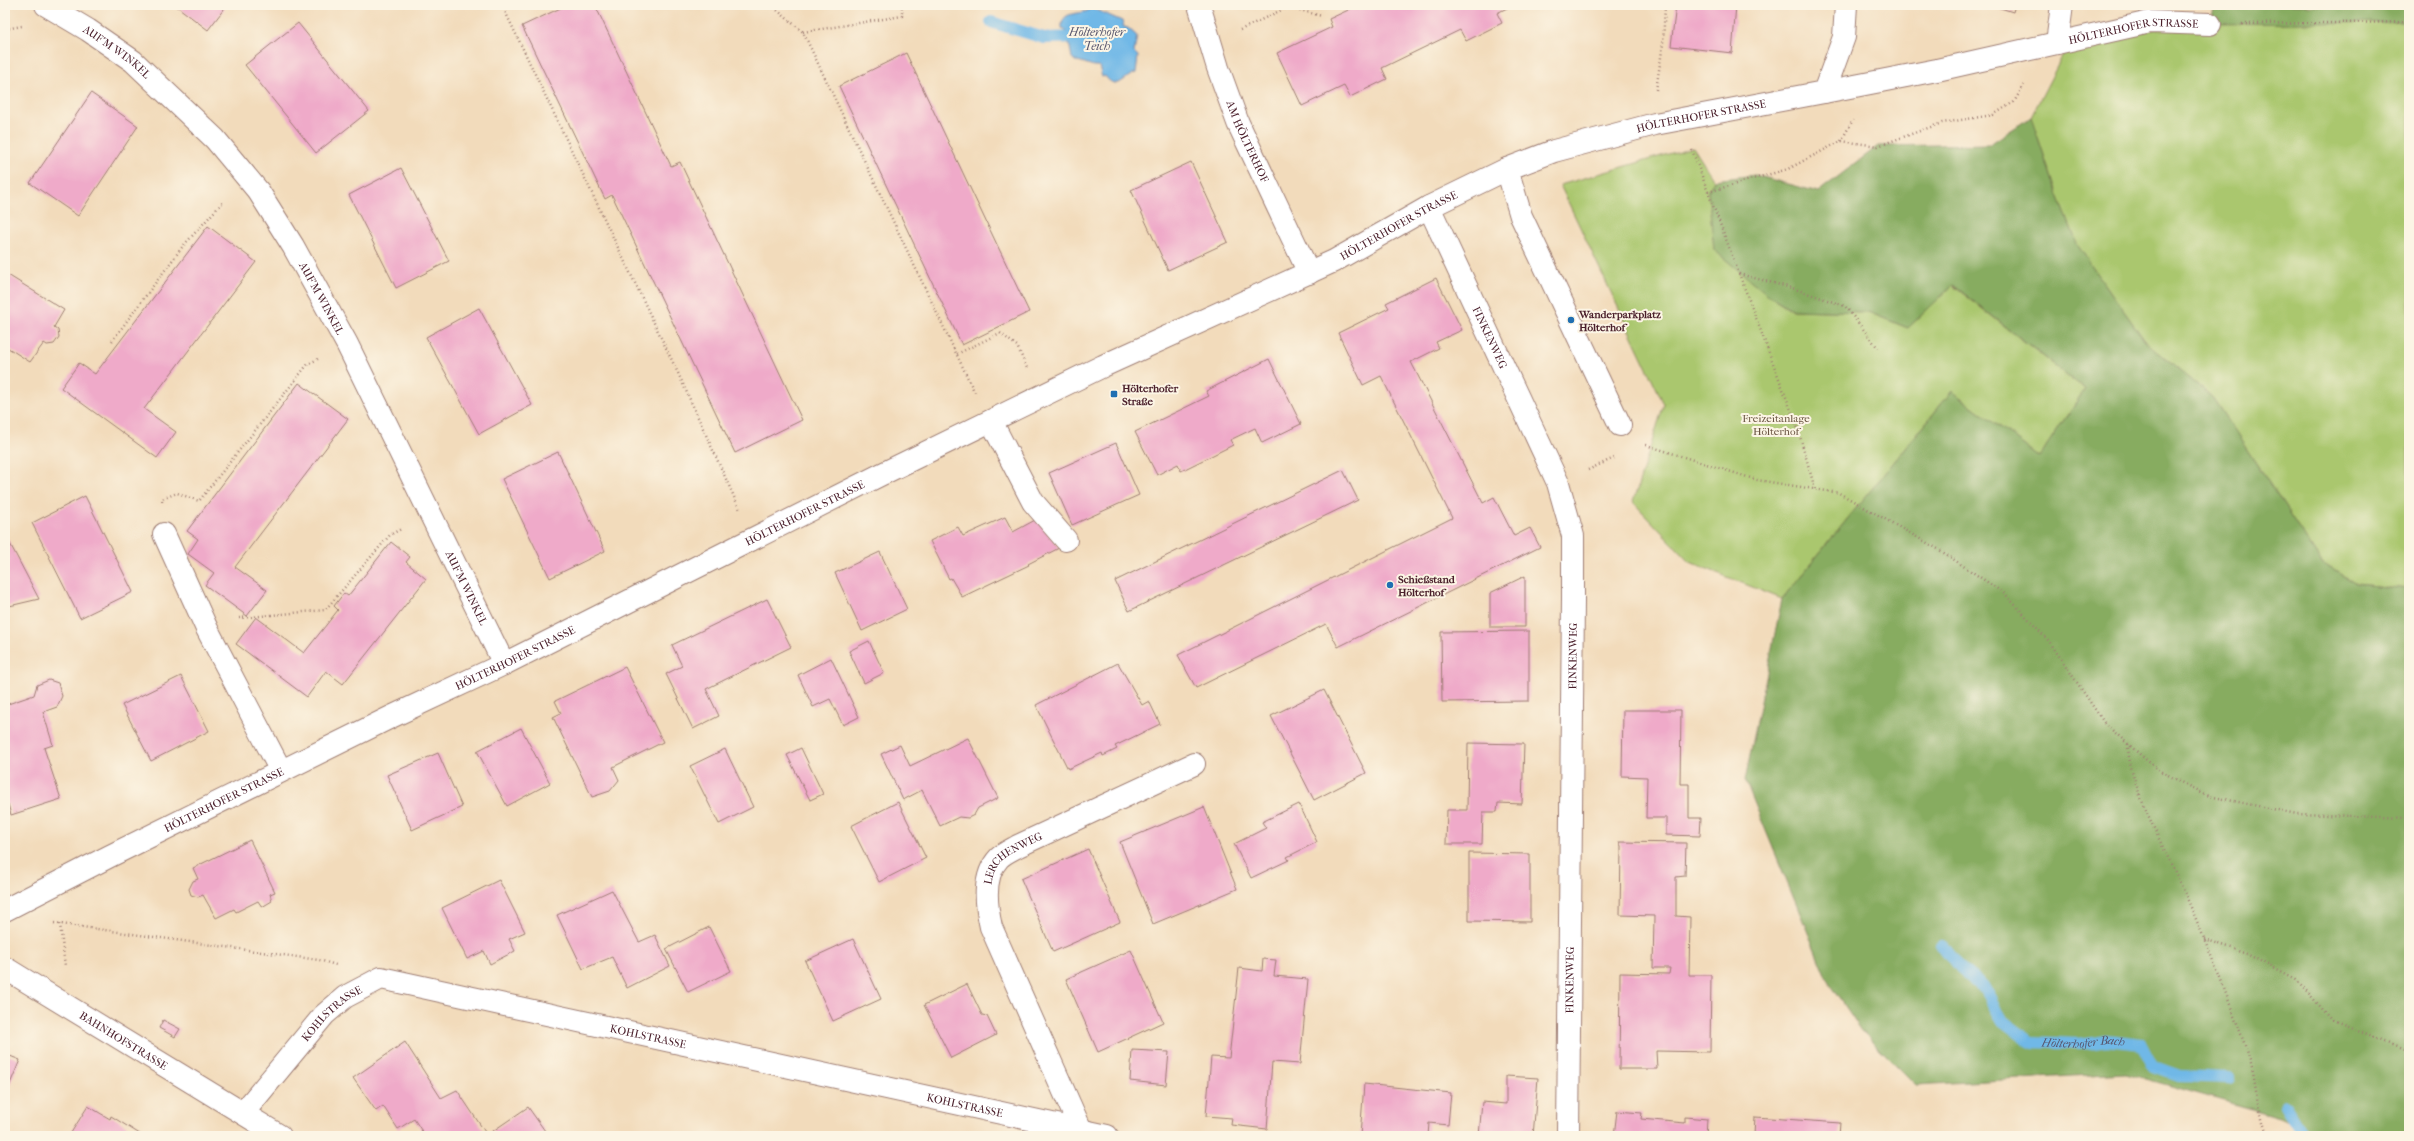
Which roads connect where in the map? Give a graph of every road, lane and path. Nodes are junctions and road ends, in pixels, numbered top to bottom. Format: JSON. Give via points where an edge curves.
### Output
{"nodes":[{"id":1,"x":46,"y":5,"type":"edge"},
{"id":2,"x":502,"y":5,"type":"edge"},
{"id":3,"x":771,"y":5,"type":"edge"},
{"id":4,"x":902,"y":5,"type":"edge"},
{"id":5,"x":1200,"y":5,"type":"edge"},
{"id":6,"x":1292,"y":5,"type":"edge"},
{"id":7,"x":1665,"y":5,"type":"edge"},
{"id":8,"x":1846,"y":5,"type":"edge"},
{"id":9,"x":2062,"y":5,"type":"edge"},
{"id":10,"x":1287,"y":7,"type":"junction"},
{"id":11,"x":1322,"y":16,"type":"dead end"},
{"id":12,"x":2409,"y":22,"type":"edge"},
{"id":13,"x":2210,"y":24,"type":"joint"},
{"id":14,"x":803,"y":32,"type":"junction"},
{"id":15,"x":2057,"y":43,"type":"junction"},
{"id":16,"x":1211,"y":44,"type":"junction"},
{"id":17,"x":2031,"y":49,"type":"junction"},
{"id":18,"x":1657,"y":89,"type":"dead end"},
{"id":19,"x":1824,"y":92,"type":"junction"},
{"id":20,"x":1854,"y":117,"type":"dead end"},
{"id":21,"x":1680,"y":118,"type":"junction"},
{"id":22,"x":1841,"y":141,"type":"junction"},
{"id":23,"x":1507,"y":170,"type":"junction"},
{"id":24,"x":251,"y":183,"type":"junction"},
{"id":25,"x":1708,"y":192,"type":"junction"},
{"id":26,"x":1429,"y":208,"type":"junction"},
{"id":27,"x":1309,"y":273,"type":"junction"},
{"id":28,"x":1739,"y":274,"type":"junction"},
{"id":29,"x":112,"y":341,"type":"dead end"},
{"id":30,"x":347,"y":344,"type":"junction"},
{"id":31,"x":1016,"y":346,"type":"dead end"},
{"id":32,"x":1878,"y":348,"type":"dead end"},
{"id":33,"x":957,"y":354,"type":"junction"},
{"id":34,"x":965,"y":371,"type":"dead end"},
{"id":35,"x":991,"y":421,"type":"junction"},
{"id":36,"x":1620,"y":425,"type":"dead end"},
{"id":37,"x":1644,"y":444,"type":"dead end"},
{"id":38,"x":1615,"y":457,"type":"dead end"},
{"id":39,"x":1558,"y":484,"type":"junction"},
{"id":40,"x":1815,"y":489,"type":"junction"},
{"id":41,"x":431,"y":516,"type":"junction"},
{"id":42,"x":164,"y":534,"type":"joint"},
{"id":43,"x":754,"y":538,"type":"junction"},
{"id":44,"x":1066,"y":540,"type":"dead end"},
{"id":45,"x":207,"y":629,"type":"junction"},
{"id":46,"x":504,"y":664,"type":"junction"},
{"id":47,"x":2128,"y":743,"type":"junction"},
{"id":48,"x":1194,"y":764,"type":"dead end"},
{"id":49,"x":280,"y":771,"type":"junction"},
{"id":50,"x":2409,"y":818,"type":"edge"},
{"id":51,"x":5,"y":910,"type":"edge"},
{"id":52,"x":52,"y":922,"type":"dead end"},
{"id":53,"x":2204,"y":939,"type":"junction"},
{"id":54,"x":5,"y":968,"type":"edge"},
{"id":55,"x":380,"y":978,"type":"junction"},
{"id":56,"x":2409,"y":1052,"type":"edge"},
{"id":57,"x":243,"y":1113,"type":"junction"},
{"id":58,"x":1081,"y":1130,"type":"junction"},
{"id":59,"x":280,"y":1136,"type":"edge"},
{"id":60,"x":1107,"y":1136,"type":"edge"},
{"id":61,"x":1568,"y":1136,"type":"edge"},
{"id":62,"x":2266,"y":1136,"type":"edge"}],
"edges":[{"from":1,"to":24,"type":"street","name":"AUF'M WINKEL","via":[[132,61],[215,139]]},
{"from":2,"to":43,"type":"path"},
{"from":3,"to":14,"type":"path"},
{"from":4,"to":14,"type":"path","via":[[902,16]]},
{"from":5,"to":16,"type":"street","name":"AM HÖLTERHOF"},
{"from":6,"to":10,"type":"path"},
{"from":7,"to":18,"type":"path"},
{"from":8,"to":19,"type":"street","via":[[1844,37]]},
{"from":9,"to":15,"type":"street","name":"HÖLTERHOFER STRASSE"},
{"from":10,"to":11,"type":"path"},
{"from":10,"to":16,"type":"path"},
{"from":12,"to":13,"type":"path"},
{"from":13,"to":15,"type":"street","name":"HÖLTERHOFER STRASSE","via":[[2150,22]]},
{"from":14,"to":33,"type":"path"},
{"from":15,"to":17,"type":"street","name":"HÖLTERHOFER STRASSE"},
{"from":16,"to":27,"type":"street","name":"AM HÖLTERHOF","via":[[1238,123]]},
{"from":17,"to":19,"type":"street","name":"HÖLTERHOFER STRASSE"},
{"from":17,"to":22,"type":"path","via":[[2024,86],[2014,102],[1993,115],[1942,123],[1878,146]]},
{"from":19,"to":21,"type":"street","name":"HÖLTERHOFER STRASSE"},
{"from":20,"to":22,"type":"path"},
{"from":21,"to":23,"type":"street","name":"HÖLTERHOFER STRASSE","via":[[1554,151]]},
{"from":21,"to":25,"type":"path"},
{"from":22,"to":25,"type":"path","via":[[1788,169]]},
{"from":23,"to":26,"type":"street","name":"HÖLTERHOFER STRASSE"},
{"from":23,"to":36,"type":"street","via":[[1521,216]]},
{"from":24,"to":29,"type":"path","via":[[221,202],[183,246]]},
{"from":24,"to":30,"type":"street","name":"AUF'M WINKEL","via":[[293,246]]},
{"from":25,"to":28,"type":"path"},
{"from":26,"to":27,"type":"street","name":"HÖLTERHOFER STRASSE"},
{"from":26,"to":39,"type":"street","name":"FINKENWEG"},
{"from":27,"to":35,"type":"street","name":"HÖLTERHOFER STRASSE","via":[[1103,366]]},
{"from":28,"to":32,"type":"path","via":[[1845,306]]},
{"from":28,"to":40,"type":"path","via":[[1797,426]]},
{"from":30,"to":41,"type":"street","name":"AUF'M WINKEL"},
{"from":30,"to":42,"type":"path","via":[[308,364],[199,501],[177,493],[162,499],[159,510]]},
{"from":31,"to":33,"type":"path","via":[[1000,333]]},
{"from":33,"to":34,"type":"path"},
{"from":35,"to":43,"type":"street","name":"HÖLTERHOFER STRASSE"},
{"from":35,"to":44,"type":"street","via":[[1033,502]]},
{"from":37,"to":40,"type":"path","via":[[1757,480]]},
{"from":38,"to":39,"type":"path"},
{"from":39,"to":61,"type":"street","name":"FINKENWEG","via":[[1573,536]]},
{"from":40,"to":47,"type":"path","via":[[1839,493],[1864,506],[1938,549],[2005,594],[2049,641],[2105,724]]},
{"from":41,"to":45,"type":"path","via":[[390,535],[325,610],[236,618]]},
{"from":41,"to":46,"type":"street","name":"AUF'M WINKEL"},
{"from":42,"to":45,"type":"street"},
{"from":43,"to":46,"type":"street","name":"HÖLTERHOFER STRASSE"},
{"from":45,"to":49,"type":"street"},
{"from":46,"to":49,"type":"street","name":"HÖLTERHOFER STRASSE"},
{"from":47,"to":50,"type":"path","via":[[2158,770],[2210,796],[2297,814]]},
{"from":47,"to":53,"type":"path","via":[[2137,785],[2152,824]]},
{"from":48,"to":58,"type":"street","name":"LERCHENWEG","via":[[1018,846],[999,858],[990,876],[985,901],[991,927]]},
{"from":49,"to":51,"type":"street","name":"HÖLTERHOFER STRASSE"},
{"from":52,"to":55,"type":"path","via":[[319,960]]},
{"from":53,"to":56,"type":"path","via":[[2246,954],[2296,979],[2333,1021]]},
{"from":53,"to":62,"type":"path","via":[[2251,1066],[2256,1100]]},
{"from":54,"to":57,"type":"street","name":"BAHNHOFSTRASSE"},
{"from":55,"to":57,"type":"street","name":"KOHLSTRASSE","via":[[345,997],[324,1015]]},
{"from":55,"to":58,"type":"street","name":"KOHLSTRASSE"},
{"from":57,"to":59,"type":"street","name":"BAHNHOFSTRASSE"},
{"from":58,"to":60,"type":"street","name":"KOHLSTRASSE"}]}
